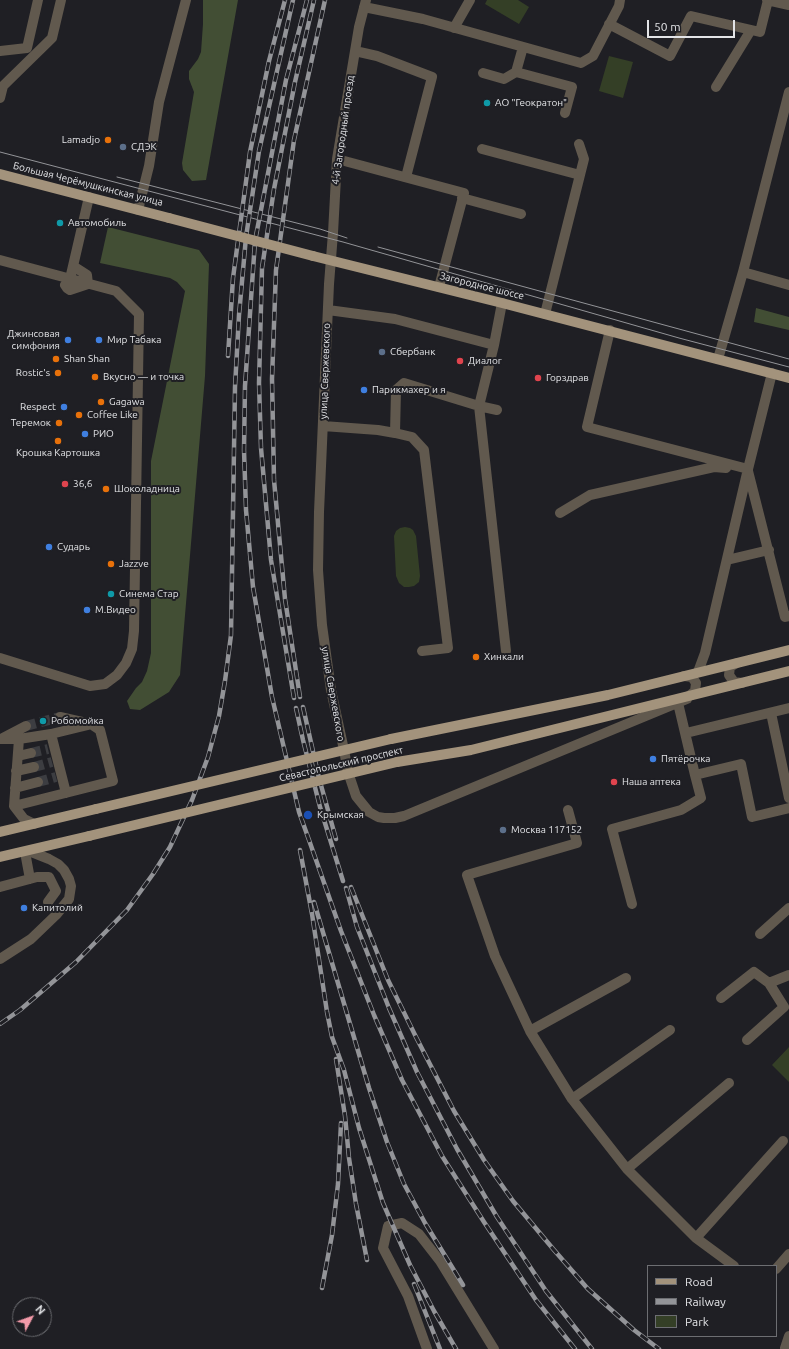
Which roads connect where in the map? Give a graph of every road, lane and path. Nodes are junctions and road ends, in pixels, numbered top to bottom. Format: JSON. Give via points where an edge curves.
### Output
{"nodes":[{"id":1,"x":38,"y":0,"type":"edge"},
{"id":2,"x":62,"y":0,"type":"edge"},
{"id":3,"x":186,"y":0,"type":"edge"},
{"id":4,"x":470,"y":0,"type":"edge"},
{"id":5,"x":620,"y":0,"type":"edge"},
{"id":6,"x":767,"y":0,"type":"edge"},
{"id":7,"x":365,"y":3,"type":"edge"},
{"id":8,"x":789,"y":5,"type":"edge"},
{"id":9,"x":610,"y":24,"type":"junction"},
{"id":10,"x":454,"y":28,"type":"junction"},
{"id":11,"x":751,"y":30,"type":"junction"},
{"id":12,"x":523,"y":47,"type":"junction"},
{"id":13,"x":27,"y":48,"type":"junction"},
{"id":14,"x":0,"y":51,"type":"edge"},
{"id":15,"x":355,"y":51,"type":"junction"},
{"id":16,"x":21,"y":68,"type":"junction"},
{"id":17,"x":516,"y":72,"type":"junction"},
{"id":18,"x":483,"y":73,"type":"dead end"},
{"id":19,"x":716,"y":87,"type":"dead end"},
{"id":20,"x":789,"y":92,"type":"edge"},
{"id":21,"x":0,"y":98,"type":"edge"},
{"id":22,"x":565,"y":113,"type":"dead end"},
{"id":23,"x":579,"y":144,"type":"dead end"},
{"id":24,"x":482,"y":149,"type":"dead end"},
{"id":25,"x":337,"y":159,"type":"junction"},
{"id":26,"x":0,"y":174,"type":"edge"},
{"id":27,"x":580,"y":175,"type":"junction"},
{"id":28,"x":406,"y":177,"type":"junction"},
{"id":29,"x":89,"y":198,"type":"junction"},
{"id":30,"x":462,"y":198,"type":"junction"},
{"id":31,"x":138,"y":210,"type":"junction"},
{"id":32,"x":521,"y":214,"type":"dead end"},
{"id":33,"x":169,"y":218,"type":"joint"},
{"id":34,"x":0,"y":260,"type":"edge"},
{"id":35,"x":331,"y":261,"type":"junction"},
{"id":36,"x":73,"y":266,"type":"junction"},
{"id":37,"x":743,"y":272,"type":"junction"},
{"id":38,"x":70,"y":279,"type":"junction"},
{"id":39,"x":88,"y":284,"type":"junction"},
{"id":40,"x":789,"y":285,"type":"edge"},
{"id":41,"x":439,"y":287,"type":"junction"},
{"id":42,"x":502,"y":303,"type":"junction"},
{"id":43,"x":328,"y":310,"type":"junction"},
{"id":44,"x":544,"y":314,"type":"junction"},
{"id":45,"x":610,"y":330,"type":"junction"},
{"id":46,"x":494,"y":345,"type":"junction"},
{"id":47,"x":718,"y":359,"type":"junction"},
{"id":48,"x":772,"y":373,"type":"junction"},
{"id":49,"x":789,"y":378,"type":"edge"},
{"id":50,"x":479,"y":406,"type":"junction"},
{"id":51,"x":497,"y":410,"type":"dead end"},
{"id":52,"x":323,"y":426,"type":"junction"},
{"id":53,"x":395,"y":433,"type":"junction"},
{"id":54,"x":748,"y":469,"type":"junction"},
{"id":55,"x":560,"y":513,"type":"dead end"},
{"id":56,"x":769,"y":550,"type":"junction"},
{"id":57,"x":727,"y":560,"type":"junction"},
{"id":58,"x":789,"y":616,"type":"edge"},
{"id":59,"x":789,"y":650,"type":"edge"},
{"id":60,"x":422,"y":651,"type":"dead end"},
{"id":61,"x":506,"y":651,"type":"dead end"},
{"id":62,"x":0,"y":658,"type":"edge"},
{"id":63,"x":736,"y":663,"type":"junction"},
{"id":64,"x":789,"y":671,"type":"edge"},
{"id":65,"x":698,"y":672,"type":"junction"},
{"id":66,"x":684,"y":676,"type":"junction"},
{"id":67,"x":742,"y":683,"type":"junction"},
{"id":68,"x":700,"y":693,"type":"junction"},
{"id":69,"x":689,"y":696,"type":"junction"},
{"id":70,"x":678,"y":703,"type":"junction"},
{"id":71,"x":789,"y":708,"type":"edge"},
{"id":72,"x":771,"y":713,"type":"junction"},
{"id":73,"x":60,"y":717,"type":"tunnel mouth"},
{"id":74,"x":92,"y":724,"type":"junction"},
{"id":75,"x":26,"y":726,"type":"tunnel mouth"},
{"id":76,"x":686,"y":733,"type":"junction"},
{"id":77,"x":51,"y":734,"type":"junction"},
{"id":78,"x":0,"y":739,"type":"edge"},
{"id":79,"x":19,"y":739,"type":"junction"},
{"id":80,"x":30,"y":753,"type":"tunnel mouth"},
{"id":81,"x":18,"y":756,"type":"junction"},
{"id":82,"x":785,"y":761,"type":"edge"},
{"id":83,"x":34,"y":767,"type":"tunnel mouth"},
{"id":84,"x":16,"y":771,"type":"junction"},
{"id":85,"x":695,"y":775,"type":"junction"},
{"id":86,"x":38,"y":782,"type":"tunnel mouth"},
{"id":87,"x":15,"y":788,"type":"junction"},
{"id":88,"x":66,"y":793,"type":"junction"},
{"id":89,"x":789,"y":798,"type":"edge"},
{"id":90,"x":14,"y":806,"type":"junction"},
{"id":91,"x":789,"y":808,"type":"edge"},
{"id":92,"x":568,"y":810,"type":"dead end"},
{"id":93,"x":34,"y":824,"type":"junction"},
{"id":94,"x":0,"y":832,"type":"edge"},
{"id":95,"x":27,"y":851,"type":"junction"},
{"id":96,"x":0,"y":857,"type":"edge"},
{"id":97,"x":30,"y":879,"type":"junction"},
{"id":98,"x":0,"y":887,"type":"edge"},
{"id":99,"x":48,"y":902,"type":"dead end"},
{"id":100,"x":632,"y":904,"type":"dead end"},
{"id":101,"x":789,"y":908,"type":"edge"},
{"id":102,"x":760,"y":934,"type":"dead end"},
{"id":103,"x":0,"y":959,"type":"edge"},
{"id":104,"x":789,"y":975,"type":"edge"},
{"id":105,"x":626,"y":978,"type":"dead end"},
{"id":106,"x":769,"y":983,"type":"junction"},
{"id":107,"x":721,"y":998,"type":"dead end"},
{"id":108,"x":670,"y":1030,"type":"dead end"},
{"id":109,"x":530,"y":1031,"type":"junction"},
{"id":110,"x":748,"y":1040,"type":"dead end"},
{"id":111,"x":729,"y":1083,"type":"dead end"},
{"id":112,"x":572,"y":1099,"type":"junction"},
{"id":113,"x":783,"y":1141,"type":"dead end"},
{"id":114,"x":627,"y":1170,"type":"junction"},
{"id":115,"x":696,"y":1238,"type":"junction"},
{"id":116,"x":789,"y":1254,"type":"edge"},
{"id":117,"x":733,"y":1265,"type":"edge"},
{"id":118,"x":777,"y":1268,"type":"edge"},
{"id":119,"x":789,"y":1336,"type":"edge"},
{"id":120,"x":785,"y":1348,"type":"dead end"},
{"id":121,"x":427,"y":1349,"type":"edge"},
{"id":122,"x":494,"y":1349,"type":"edge"}],
"edges":[{"from":1,"to":13,"type":"street"},
{"from":2,"to":16,"type":"street","via":[[52,38]]},
{"from":3,"to":31,"type":"street","via":[[159,102],[149,166]]},
{"from":4,"to":10,"type":"street"},
{"from":5,"to":9,"type":"street"},
{"from":6,"to":8,"type":"street"},
{"from":6,"to":11,"type":"street","via":[[760,32]]},
{"from":7,"to":10,"type":"street"},
{"from":7,"to":15,"type":"street","name":"4-й Загородный проезд"},
{"from":9,"to":11,"type":"street","via":[[670,56],[691,16]]},
{"from":9,"to":12,"type":"street","via":[[593,56],[581,63]]},
{"from":10,"to":12,"type":"street"},
{"from":11,"to":19,"type":"street"},
{"from":12,"to":17,"type":"street"},
{"from":13,"to":14,"type":"street"},
{"from":13,"to":16,"type":"street"},
{"from":15,"to":25,"type":"street","name":"4-й Загородный проезд"},
{"from":15,"to":28,"type":"street","via":[[377,56],[432,77]]},
{"from":16,"to":21,"type":"street","via":[[3,86]]},
{"from":17,"to":18,"type":"street","via":[[504,79]]},
{"from":17,"to":22,"type":"street","via":[[572,87]]},
{"from":20,"to":37,"type":"street"},
{"from":23,"to":27,"type":"street","via":[[584,159]]},
{"from":24,"to":27,"type":"street"},
{"from":25,"to":28,"type":"street"},
{"from":25,"to":35,"type":"street","name":"4-й Загородный проезд"},
{"from":26,"to":29,"type":"main road","name":"Большая Черёмушкинская улица"},
{"from":27,"to":44,"type":"street"},
{"from":28,"to":30,"type":"street","via":[[464,193]]},
{"from":29,"to":31,"type":"main road","name":"Большая Черёмушкинская улица"},
{"from":29,"to":36,"type":"street"},
{"from":30,"to":32,"type":"street"},
{"from":30,"to":41,"type":"street"},
{"from":31,"to":33,"type":"main road","name":"Большая Черёмушкинская улица"},
{"from":33,"to":35,"type":"main road","name":"Загородное шоссе","bridge":true},
{"from":34,"to":38,"type":"street"},
{"from":35,"to":41,"type":"main road","name":"Загородное шоссе"},
{"from":35,"to":43,"type":"street","name":"улица Свержевского"},
{"from":36,"to":38,"type":"street"},
{"from":36,"to":39,"type":"street","via":[[87,275]]},
{"from":37,"to":40,"type":"street"},
{"from":37,"to":47,"type":"street"},
{"from":38,"to":39,"type":"street"},
{"from":39,"to":62,"type":"street","via":[[116,291],[139,314],[132,648],[126,663],[117,675],[105,684],[90,686]]},
{"from":41,"to":42,"type":"main road","name":"Загородное шоссе"},
{"from":42,"to":44,"type":"main road","name":"Загородное шоссе"},
{"from":42,"to":46,"type":"street"},
{"from":43,"to":46,"type":"street","via":[[395,319]]},
{"from":43,"to":52,"type":"street","name":"улица Свержевского"},
{"from":44,"to":45,"type":"main road","name":"Загородное шоссе"},
{"from":45,"to":47,"type":"main road","name":"Загородное шоссе"},
{"from":45,"to":54,"type":"street","via":[[587,427]]},
{"from":46,"to":50,"type":"street"},
{"from":47,"to":48,"type":"main road","name":"Загородное шоссе"},
{"from":48,"to":49,"type":"main road","name":"Загородное шоссе"},
{"from":48,"to":54,"type":"street"},
{"from":50,"to":51,"type":"street"},
{"from":50,"to":53,"type":"street","via":[[404,383],[396,390]]},
{"from":50,"to":61,"type":"street"},
{"from":52,"to":53,"type":"street"},
{"from":52,"to":70,"type":"street","name":"улица Свержевского","via":[[318,570],[322,625],[348,772],[356,796],[369,812],[384,818],[404,816]]},
{"from":53,"to":60,"type":"street","via":[[412,437],[424,450],[448,648]]},
{"from":54,"to":55,"type":"street","via":[[714,467],[590,495]]},
{"from":54,"to":56,"type":"street"},
{"from":54,"to":57,"type":"street"},
{"from":56,"to":57,"type":"street"},
{"from":56,"to":58,"type":"street","via":[[785,617]]},
{"from":57,"to":65,"type":"street","via":[[705,653]]},
{"from":59,"to":63,"type":"main road","name":"Севастопольский проспект"},
{"from":63,"to":65,"type":"main road","name":"Севастопольский проспект"},
{"from":63,"to":67,"type":"street","via":[[730,667],[729,675],[734,682]]},
{"from":64,"to":67,"type":"main road","name":"Севастопольский проспект"},
{"from":65,"to":66,"type":"main road","name":"Севастопольский проспект"},
{"from":66,"to":69,"type":"street","via":[[692,677],[696,683],[695,691]]},
{"from":66,"to":93,"type":"main road","name":"Севастопольский проспект","bridge":true,"via":[[608,695],[391,739]]},
{"from":67,"to":68,"type":"main road","name":"Севастопольский проспект"},
{"from":68,"to":69,"type":"main road","name":"Севастопольский проспект"},
{"from":68,"to":70,"type":"street","name":"улица Свержевского"},
{"from":69,"to":95,"type":"main road","name":"Севастопольский проспект","bridge":true,"via":[[471,750],[398,762]]},
{"from":70,"to":76,"type":"street"},
{"from":71,"to":72,"type":"street"},
{"from":72,"to":76,"type":"street"},
{"from":72,"to":82,"type":"street"},
{"from":73,"to":74,"type":"street"},
{"from":74,"to":77,"type":"street"},
{"from":74,"to":88,"type":"street","via":[[100,730],[113,781]]},
{"from":75,"to":78,"type":"street"},
{"from":76,"to":85,"type":"street"},
{"from":77,"to":79,"type":"street"},
{"from":77,"to":88,"type":"street","via":[[51,748]]},
{"from":78,"to":79,"type":"street"},
{"from":79,"to":81,"type":"street"},
{"from":80,"to":81,"type":"street"},
{"from":81,"to":84,"type":"street"},
{"from":82,"to":89,"type":"street"},
{"from":83,"to":84,"type":"street"},
{"from":84,"to":87,"type":"street"},
{"from":85,"to":91,"type":"street","via":[[741,764],[752,817]]},
{"from":85,"to":100,"type":"street","via":[[701,798],[681,810],[612,829]]},
{"from":86,"to":87,"type":"street"},
{"from":87,"to":90,"type":"street"},
{"from":88,"to":90,"type":"street"},
{"from":90,"to":93,"type":"street","via":[[24,819]]},
{"from":92,"to":109,"type":"street","via":[[577,843],[468,874],[495,956]]},
{"from":93,"to":94,"type":"main road","name":"Севастопольский проспект"},
{"from":95,"to":96,"type":"main road","name":"Севастопольский проспект"},
{"from":95,"to":97,"type":"street"},
{"from":95,"to":103,"type":"street","via":[[49,859],[64,870],[71,886],[69,899],[31,939]]},
{"from":97,"to":98,"type":"street"},
{"from":97,"to":99,"type":"street","via":[[48,877],[56,891]]},
{"from":101,"to":102,"type":"street"},
{"from":104,"to":106,"type":"street"},
{"from":105,"to":109,"type":"street"},
{"from":106,"to":107,"type":"street","via":[[754,972]]},
{"from":106,"to":110,"type":"street","via":[[784,1007]]},
{"from":108,"to":112,"type":"street"},
{"from":109,"to":112,"type":"street"},
{"from":111,"to":114,"type":"street"},
{"from":112,"to":114,"type":"street"},
{"from":113,"to":115,"type":"street"},
{"from":114,"to":115,"type":"street"},
{"from":115,"to":117,"type":"street"},
{"from":116,"to":118,"type":"street"},
{"from":119,"to":120,"type":"street"},
{"from":121,"to":122,"type":"street","via":[[408,1296],[383,1248],[388,1226],[402,1223],[419,1234],[440,1261]]}]}
